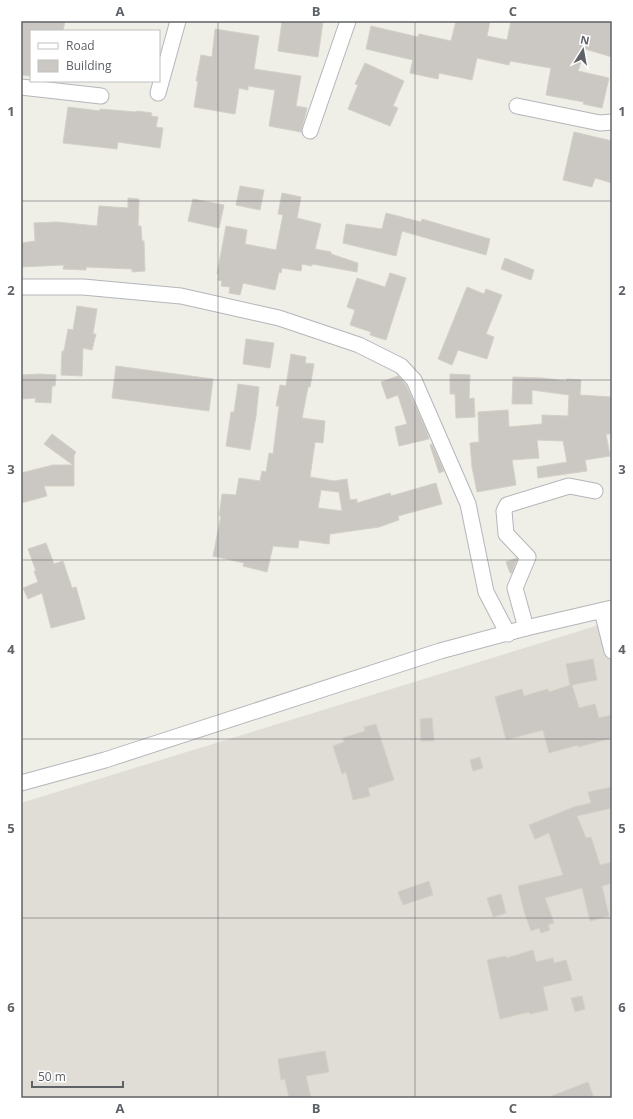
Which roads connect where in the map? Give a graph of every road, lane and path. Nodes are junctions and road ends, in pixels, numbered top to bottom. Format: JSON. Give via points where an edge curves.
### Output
{"nodes":[{"id":1,"x":178,"y":21,"type":"edge"},
{"id":2,"x":348,"y":21,"type":"edge"},
{"id":3,"x":21,"y":87,"type":"edge"},
{"id":4,"x":158,"y":93,"type":"dead end"},
{"id":5,"x":101,"y":96,"type":"dead end"},
{"id":6,"x":517,"y":106,"type":"dead end"},
{"id":7,"x":612,"y":122,"type":"edge"},
{"id":8,"x":310,"y":131,"type":"dead end"},
{"id":9,"x":21,"y":287,"type":"edge"},
{"id":10,"x":595,"y":491,"type":"dead end"},
{"id":11,"x":607,"y":610,"type":"edge"},
{"id":12,"x":526,"y":628,"type":"junction"},
{"id":13,"x":508,"y":634,"type":"junction"},
{"id":14,"x":612,"y":651,"type":"edge"},
{"id":15,"x":21,"y":783,"type":"edge"}],
"edges":[{"from":1,"to":4,"type":"street"},
{"from":2,"to":8,"type":"street"},
{"from":3,"to":5,"type":"street"},
{"from":6,"to":7,"type":"street","via":[[600,123]]},
{"from":9,"to":13,"type":"street","via":[[83,287],[181,296],[279,318],[359,346],[401,366],[414,380],[468,504],[486,592]]},
{"from":10,"to":12,"type":"street","via":[[569,486],[507,505],[504,511],[506,534],[528,557],[515,588]]},
{"from":11,"to":12,"type":"street"},
{"from":11,"to":14,"type":"street"},
{"from":12,"to":13,"type":"street"},
{"from":13,"to":15,"type":"street","via":[[440,651],[105,760]]}]}
